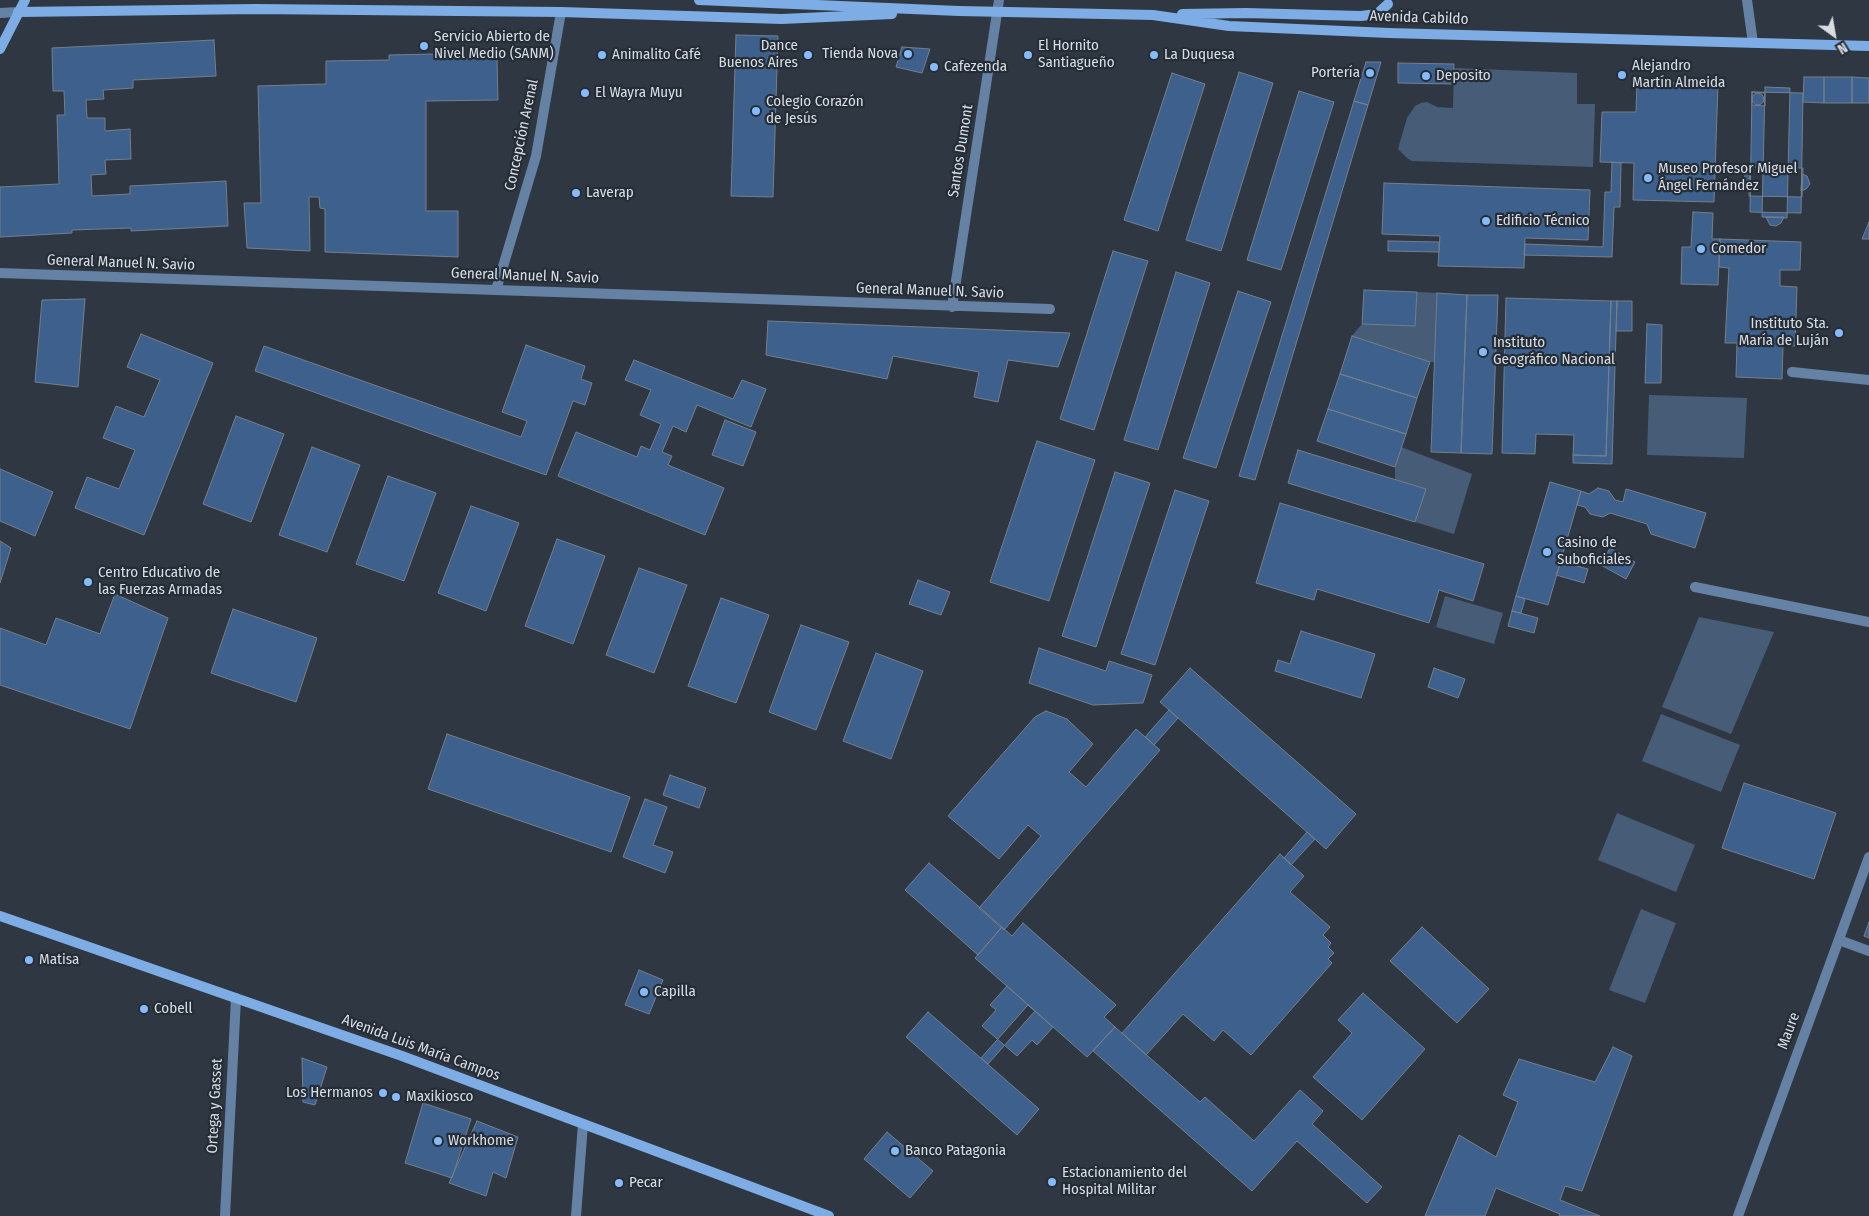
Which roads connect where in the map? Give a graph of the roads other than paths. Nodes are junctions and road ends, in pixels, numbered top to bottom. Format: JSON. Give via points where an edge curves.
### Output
{"nodes":[{"id":1,"x":25,"y":0,"type":"edge"},
{"id":2,"x":699,"y":0,"type":"edge"},
{"id":3,"x":999,"y":0,"type":"edge"},
{"id":4,"x":1747,"y":0,"type":"edge"},
{"id":5,"x":1388,"y":2,"type":"edge"},
{"id":6,"x":964,"y":11,"type":"junction"},
{"id":7,"x":18,"y":12,"type":"junction"},
{"id":8,"x":561,"y":12,"type":"junction"},
{"id":9,"x":997,"y":12,"type":"junction"},
{"id":10,"x":0,"y":13,"type":"edge"},
{"id":11,"x":1153,"y":15,"type":"junction"},
{"id":12,"x":1753,"y":43,"type":"junction"},
{"id":13,"x":1869,"y":46,"type":"edge"},
{"id":14,"x":0,"y":49,"type":"edge"},
{"id":15,"x":0,"y":273,"type":"edge"},
{"id":16,"x":496,"y":290,"type":"junction"},
{"id":17,"x":952,"y":307,"type":"junction"},
{"id":18,"x":1050,"y":309,"type":"dead end"},
{"id":19,"x":1792,"y":372,"type":"dead end"},
{"id":20,"x":1869,"y":380,"type":"edge"},
{"id":21,"x":1695,"y":587,"type":"dead end"},
{"id":22,"x":1869,"y":622,"type":"edge"},
{"id":23,"x":1869,"y":857,"type":"edge"},
{"id":24,"x":0,"y":916,"type":"edge"},
{"id":25,"x":1838,"y":940,"type":"junction"},
{"id":26,"x":1869,"y":951,"type":"edge"},
{"id":27,"x":236,"y":998,"type":"junction"},
{"id":28,"x":583,"y":1124,"type":"junction"},
{"id":29,"x":225,"y":1216,"type":"edge"},
{"id":30,"x":576,"y":1216,"type":"edge"},
{"id":31,"x":830,"y":1216,"type":"edge"},
{"id":32,"x":1738,"y":1216,"type":"edge"}],
"edges":[{"from":1,"to":7,"type":"main road"},
{"from":2,"to":6,"type":"main road"},
{"from":3,"to":9,"type":"street","name":"Santos Dumont"},
{"from":4,"to":12,"type":"street"},
{"from":5,"to":11,"type":"main road","via":[[1376,14],[1361,16]]},
{"from":6,"to":8,"type":"main road","name":"Avenida Cabildo","via":[[782,19]]},
{"from":6,"to":9,"type":"main road","name":"Avenida Cabildo"},
{"from":7,"to":8,"type":"main road","name":"Avenida Cabildo","via":[[256,9]]},
{"from":7,"to":10,"type":"street"},
{"from":7,"to":14,"type":"main road"},
{"from":8,"to":16,"type":"street","name":"Concepción Arenal","via":[[536,156]]},
{"from":9,"to":11,"type":"main road","name":"Avenida Cabildo"},
{"from":9,"to":17,"type":"street","name":"Santos Dumont"},
{"from":11,"to":12,"type":"main road","name":"Avenida Cabildo","via":[[1239,27]]},
{"from":12,"to":13,"type":"main road","name":"Avenida Cabildo"},
{"from":15,"to":16,"type":"street","name":"General Manuel N. Savio"},
{"from":16,"to":17,"type":"street","name":"General Manuel N. Savio"},
{"from":17,"to":18,"type":"street","name":"General Manuel N. Savio"},
{"from":19,"to":20,"type":"street"},
{"from":21,"to":22,"type":"street"},
{"from":23,"to":25,"type":"street","name":"Maure"},
{"from":24,"to":27,"type":"main road","name":"Avenida Luis María Campos"},
{"from":25,"to":26,"type":"street"},
{"from":25,"to":32,"type":"street","name":"Maure"},
{"from":27,"to":28,"type":"main road","name":"Avenida Luis María Campos"},
{"from":27,"to":29,"type":"street","name":"Ortega y Gasset"},
{"from":28,"to":30,"type":"street"},
{"from":28,"to":31,"type":"main road","name":"Avenida Luis María Campos"}]}
